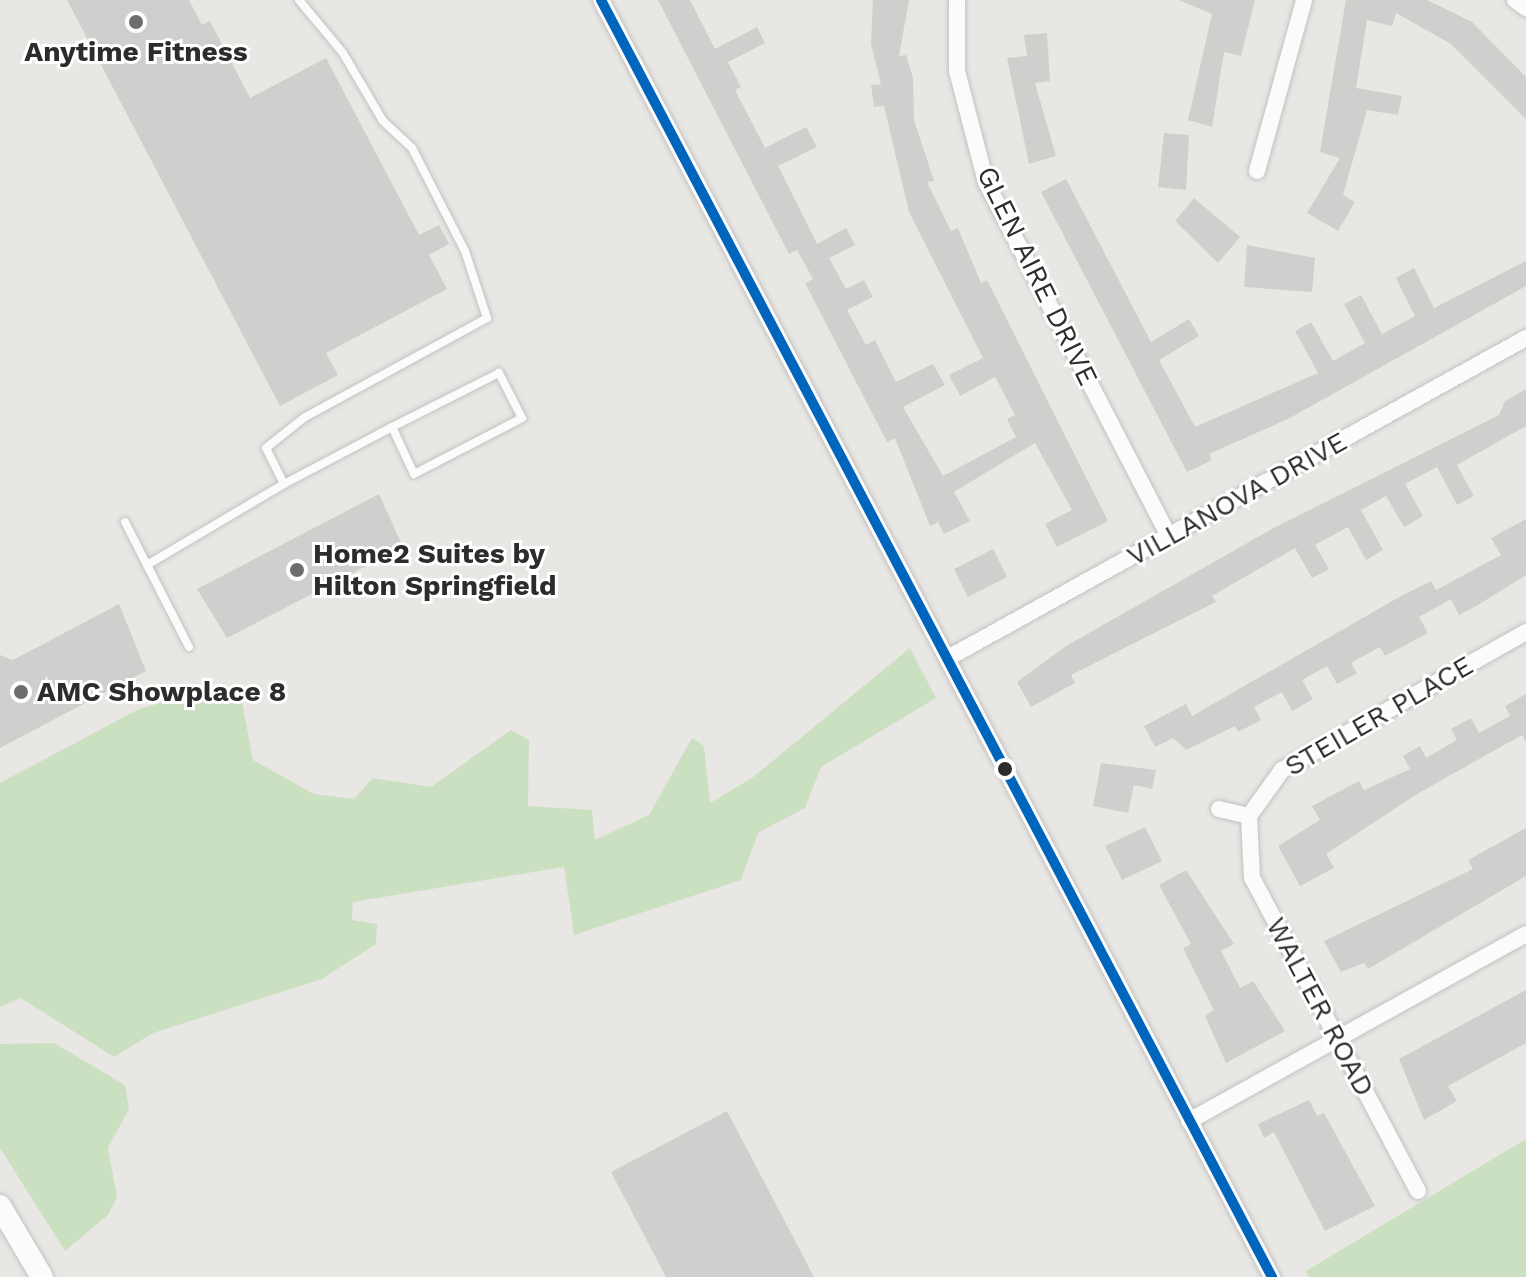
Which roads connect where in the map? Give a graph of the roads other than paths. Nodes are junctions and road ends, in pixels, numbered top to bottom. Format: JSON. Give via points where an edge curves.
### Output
{"nodes":[{"id":1,"x":299,"y":0,"type":"edge"},
{"id":2,"x":601,"y":0,"type":"edge"},
{"id":3,"x":957,"y":0,"type":"edge"},
{"id":4,"x":1304,"y":0,"type":"edge"},
{"id":5,"x":1515,"y":0,"type":"edge"},
{"id":6,"x":1526,"y":8,"type":"edge"},
{"id":7,"x":1257,"y":171,"type":"dead end"},
{"id":8,"x":1526,"y":338,"type":"edge"},
{"id":9,"x":392,"y":427,"type":"junction"},
{"id":10,"x":284,"y":484,"type":"junction"},
{"id":11,"x":125,"y":522,"type":"dead end"},
{"id":12,"x":1169,"y":537,"type":"junction"},
{"id":13,"x":147,"y":565,"type":"junction"},
{"id":14,"x":1526,"y":632,"type":"edge"},
{"id":15,"x":189,"y":647,"type":"dead end"},
{"id":16,"x":948,"y":658,"type":"junction"},
{"id":17,"x":1219,"y":809,"type":"dead end"},
{"id":18,"x":1249,"y":816,"type":"junction"},
{"id":19,"x":1526,"y":934,"type":"edge"},
{"id":20,"x":1337,"y":1039,"type":"junction"},
{"id":21,"x":1189,"y":1121,"type":"junction"},
{"id":22,"x":1418,"y":1191,"type":"dead end"},
{"id":23,"x":0,"y":1206,"type":"edge"},
{"id":24,"x":42,"y":1277,"type":"edge"},
{"id":25,"x":1272,"y":1277,"type":"edge"}],
"edges":[{"from":1,"to":10,"type":"lane","via":[[343,53],[383,121],[412,148],[465,251],[487,318],[305,417],[266,448]]},
{"from":2,"to":16,"type":"street"},
{"from":3,"to":12,"type":"street","name":"GLEN AIRE DRIVE","via":[[957,71],[986,182]]},
{"from":4,"to":7,"type":"street"},
{"from":5,"to":6,"type":"street"},
{"from":8,"to":12,"type":"street","name":"VILLANOVA DRIVE"},
{"from":9,"to":9,"type":"lane","via":[[499,373],[522,418],[414,474]]},
{"from":9,"to":10,"type":"lane"},
{"from":10,"to":13,"type":"lane"},
{"from":11,"to":13,"type":"lane"},
{"from":12,"to":16,"type":"street","name":"VILLANOVA DRIVE"},
{"from":13,"to":15,"type":"lane"},
{"from":14,"to":18,"type":"street","name":"STEILER PLACE","via":[[1282,770]]},
{"from":16,"to":21,"type":"street"},
{"from":17,"to":18,"type":"street"},
{"from":18,"to":20,"type":"street","name":"WALTER ROAD","via":[[1252,878]]},
{"from":19,"to":20,"type":"street"},
{"from":20,"to":21,"type":"street"},
{"from":20,"to":22,"type":"street","name":"WALTER ROAD"},
{"from":21,"to":25,"type":"street"},
{"from":23,"to":24,"type":"main road"}]}
